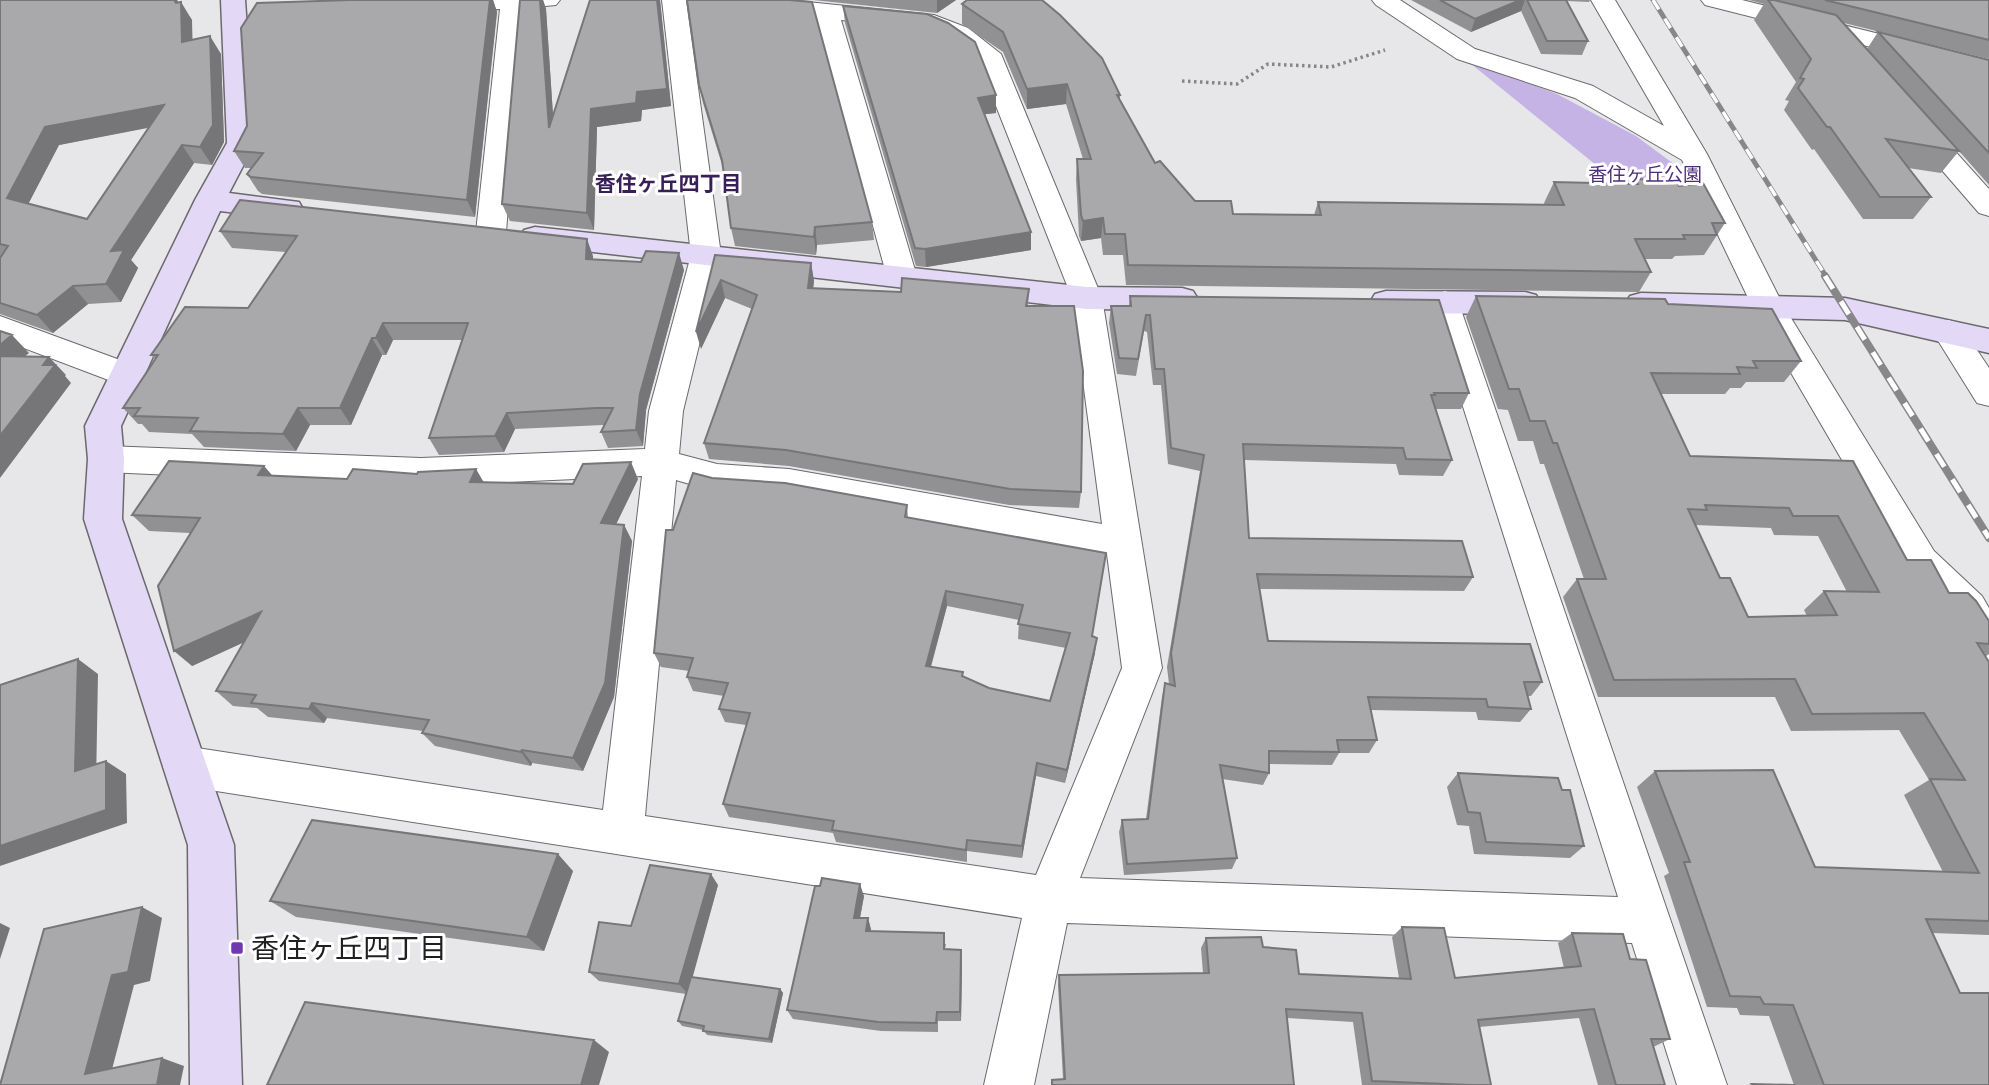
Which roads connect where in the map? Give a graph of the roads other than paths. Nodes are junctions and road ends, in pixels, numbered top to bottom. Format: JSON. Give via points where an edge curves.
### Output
{"nodes":[{"id":1,"x":548,"y":0,"type":"edge"},
{"id":2,"x":674,"y":0,"type":"edge"},
{"id":3,"x":718,"y":0,"type":"edge"},
{"id":4,"x":1426,"y":0,"type":"edge"},
{"id":5,"x":1603,"y":0,"type":"edge"},
{"id":6,"x":1713,"y":0,"type":"edge"},
{"id":7,"x":513,"y":1,"type":"edge"},
{"id":8,"x":415,"y":5,"type":"edge"},
{"id":9,"x":1391,"y":5,"type":"edge"},
{"id":10,"x":243,"y":8,"type":"edge"},
{"id":11,"x":826,"y":9,"type":"junction"},
{"id":12,"x":1779,"y":9,"type":"edge"},
{"id":13,"x":1833,"y":30,"type":"junction"},
{"id":14,"x":1861,"y":61,"type":"edge"},
{"id":15,"x":1989,"y":69,"type":"edge"},
{"id":16,"x":1897,"y":103,"type":"edge"},
{"id":17,"x":1693,"y":154,"type":"junction"},
{"id":18,"x":210,"y":200,"type":"junction"},
{"id":19,"x":1989,"y":208,"type":"edge"},
{"id":20,"x":317,"y":212,"type":"edge"},
{"id":21,"x":477,"y":230,"type":"joint"},
{"id":22,"x":706,"y":256,"type":"junction"},
{"id":23,"x":902,"y":277,"type":"junction"},
{"id":24,"x":1087,"y":298,"type":"junction"},
{"id":25,"x":1211,"y":299,"type":"edge"},
{"id":26,"x":1362,"y":301,"type":"edge"},
{"id":27,"x":1445,"y":302,"type":"junction"},
{"id":28,"x":1553,"y":303,"type":"edge"},
{"id":29,"x":1606,"y":304,"type":"edge"},
{"id":30,"x":1768,"y":306,"type":"junction"},
{"id":31,"x":0,"y":327,"type":"edge"},
{"id":32,"x":1948,"y":331,"type":"junction"},
{"id":33,"x":1989,"y":341,"type":"edge"},
{"id":34,"x":127,"y":375,"type":"junction"},
{"id":35,"x":1989,"y":394,"type":"edge"},
{"id":36,"x":106,"y":458,"type":"junction"},
{"id":37,"x":659,"y":462,"type":"junction"},
{"id":38,"x":1122,"y":542,"type":"junction"},
{"id":39,"x":1989,"y":643,"type":"edge"},
{"id":40,"x":184,"y":766,"type":"junction"},
{"id":41,"x":622,"y":833,"type":"junction"},
{"id":42,"x":1049,"y":900,"type":"junction"},
{"id":43,"x":1649,"y":921,"type":"junction"},
{"id":44,"x":216,"y":1085,"type":"edge"},
{"id":45,"x":1009,"y":1085,"type":"edge"},
{"id":46,"x":1702,"y":1085,"type":"edge"}],
"edges":[{"from":1,"to":7,"type":"street"},
{"from":2,"to":22,"type":"street"},
{"from":3,"to":11,"type":"street"},
{"from":4,"to":9,"type":"street"},
{"from":5,"to":17,"type":"street"},
{"from":6,"to":12,"type":"street"},
{"from":7,"to":8,"type":"street"},
{"from":7,"to":21,"type":"street"},
{"from":9,"to":17,"type":"street","via":[[1466,54],[1584,92]]},
{"from":10,"to":18,"type":"street","via":[[241,143]]},
{"from":11,"to":23,"type":"street"},
{"from":11,"to":24,"type":"street","via":[[954,16],[959,33],[988,54]]},
{"from":12,"to":13,"type":"street"},
{"from":13,"to":14,"type":"street"},
{"from":13,"to":15,"type":"street"},
{"from":16,"to":19,"type":"street"},
{"from":17,"to":30,"type":"street"},
{"from":18,"to":20,"type":"street"},
{"from":18,"to":34,"type":"street"},
{"from":21,"to":22,"type":"street"},
{"from":22,"to":23,"type":"street"},
{"from":22,"to":37,"type":"street","via":[[666,411]]},
{"from":23,"to":24,"type":"street"},
{"from":24,"to":25,"type":"street"},
{"from":24,"to":38,"type":"street"},
{"from":26,"to":27,"type":"street"},
{"from":27,"to":28,"type":"street"},
{"from":27,"to":43,"type":"street"},
{"from":29,"to":30,"type":"street"},
{"from":30,"to":32,"type":"street","via":[[1845,309]]},
{"from":30,"to":39,"type":"street","via":[[1921,562],[1968,607]]},
{"from":31,"to":34,"type":"street"},
{"from":32,"to":33,"type":"street"},
{"from":32,"to":35,"type":"street"},
{"from":34,"to":36,"type":"street","via":[[103,426]]},
{"from":36,"to":37,"type":"street","via":[[421,472]]},
{"from":36,"to":40,"type":"street","via":[[103,519]]},
{"from":37,"to":38,"type":"street","via":[[717,478],[789,483]]},
{"from":37,"to":41,"type":"street"},
{"from":38,"to":42,"type":"street","via":[[1142,668]]},
{"from":40,"to":41,"type":"street"},
{"from":40,"to":44,"type":"street","via":[[211,845]]},
{"from":41,"to":42,"type":"street"},
{"from":42,"to":43,"type":"street"},
{"from":42,"to":45,"type":"street"},
{"from":43,"to":46,"type":"street"}]}
